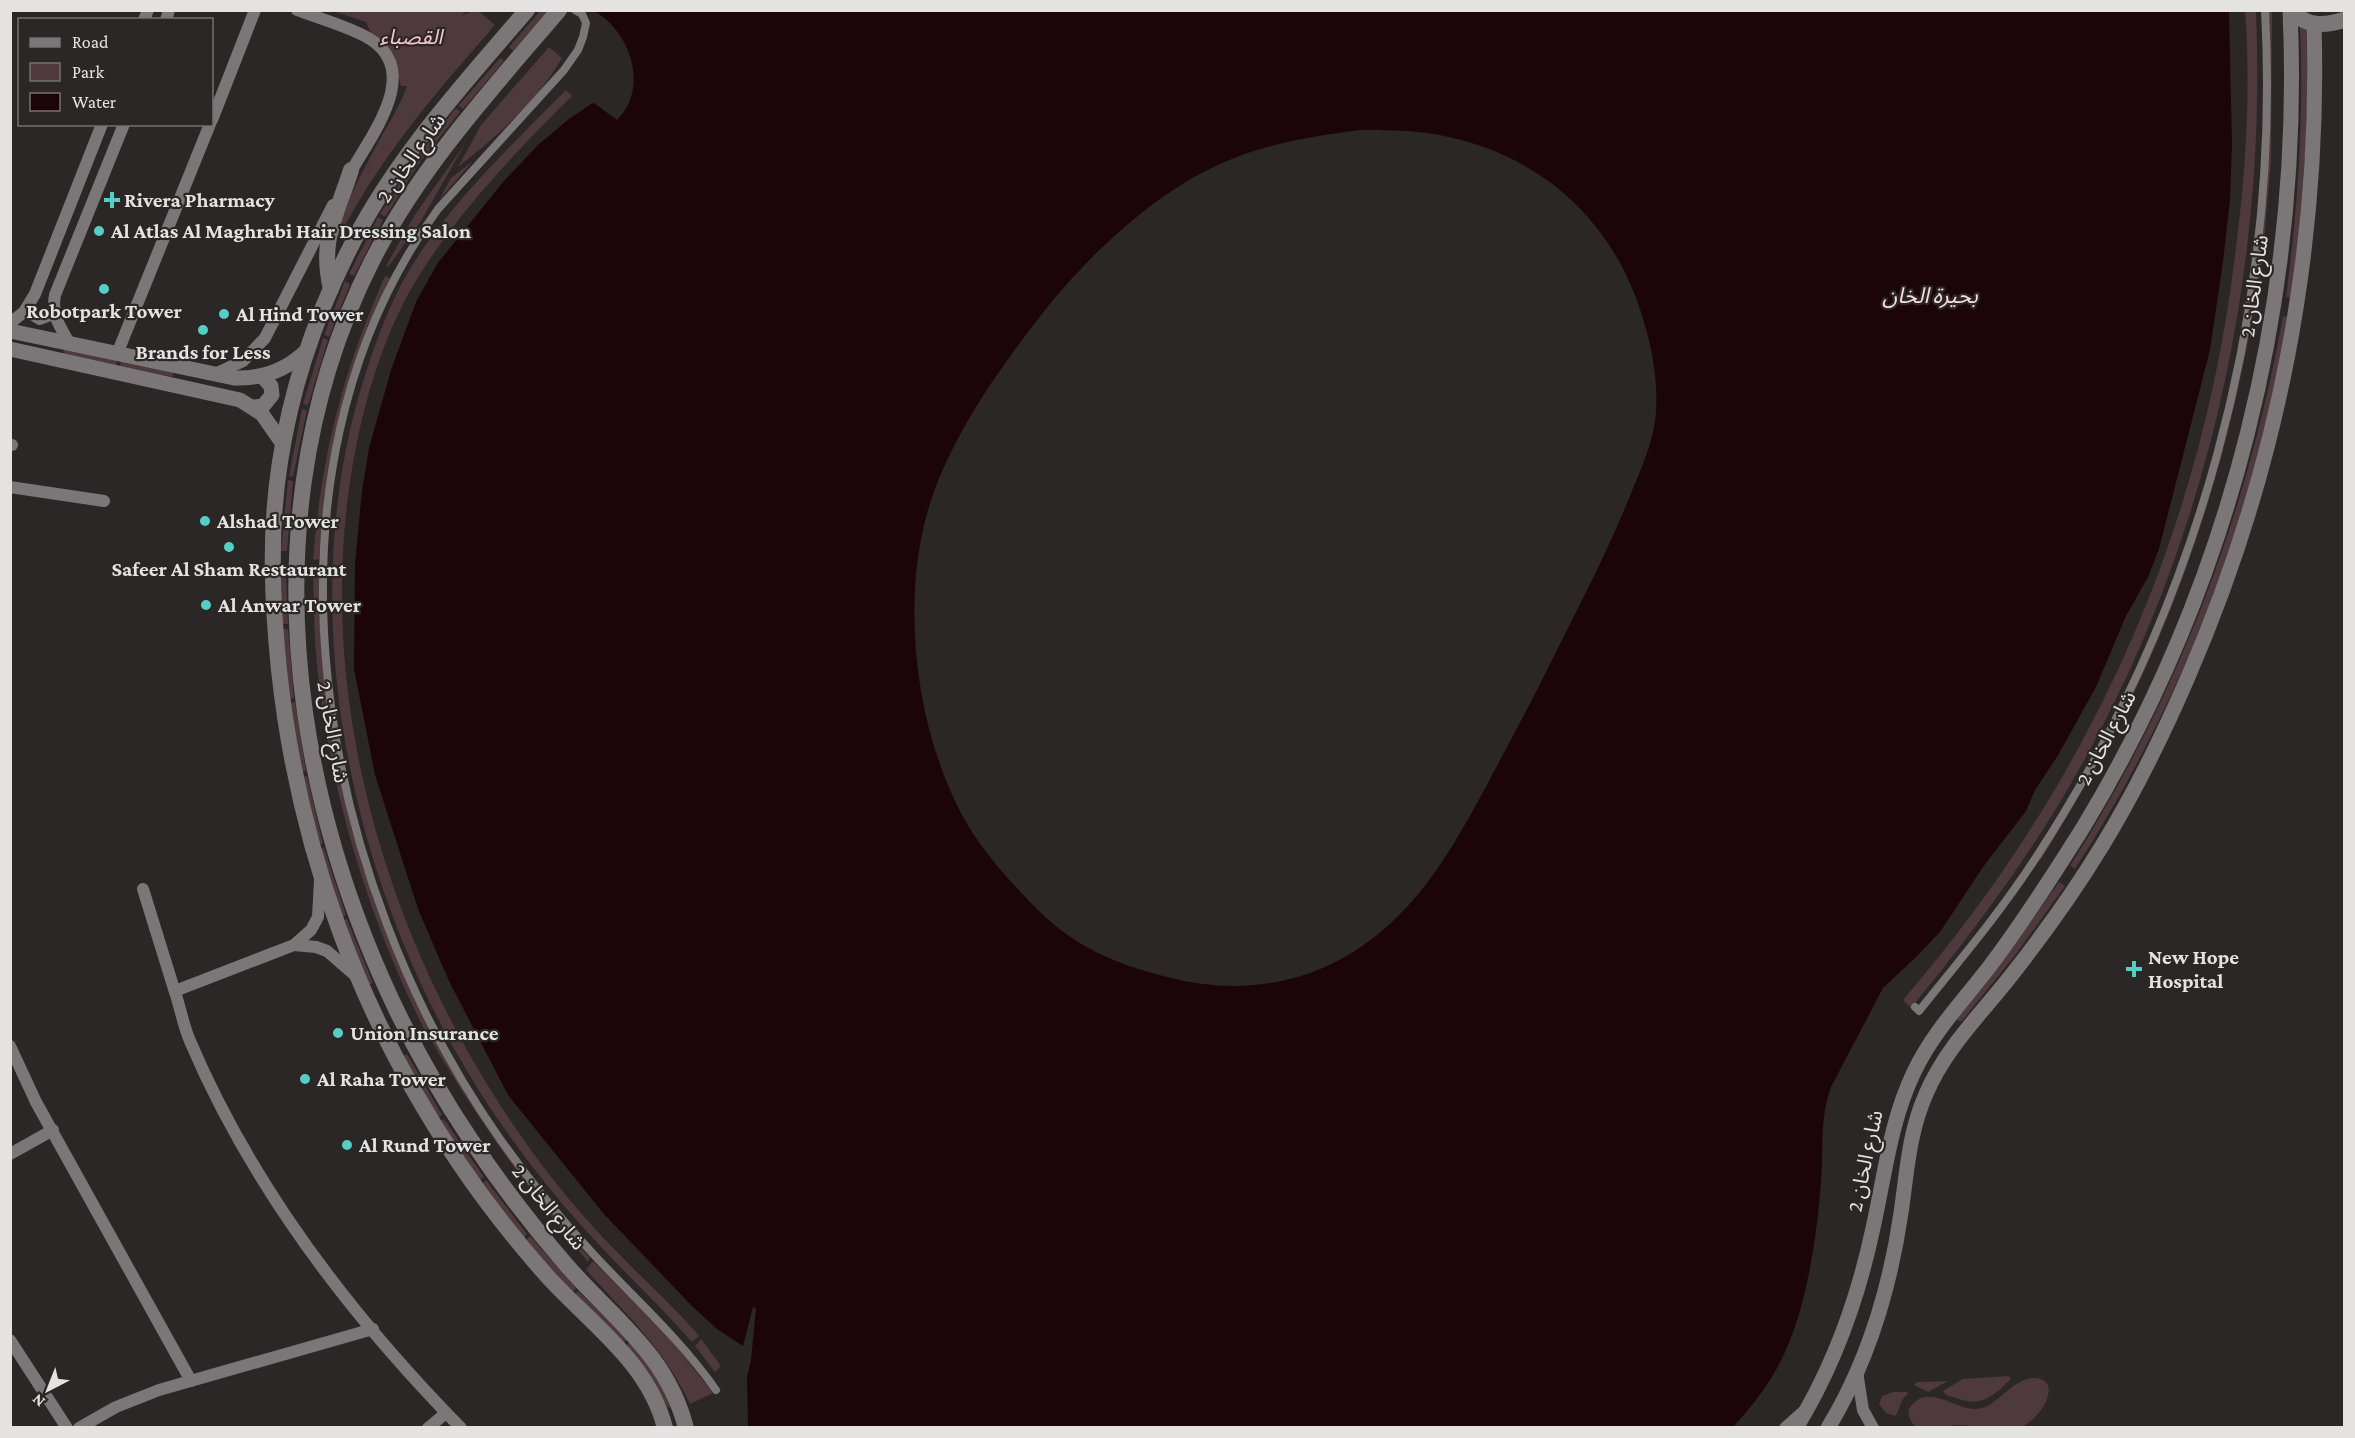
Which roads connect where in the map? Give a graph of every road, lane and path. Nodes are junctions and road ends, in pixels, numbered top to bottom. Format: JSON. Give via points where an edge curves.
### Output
{"nodes":[{"id":1,"x":255,"y":10,"type":"edge"},
{"id":2,"x":297,"y":10,"type":"edge"},
{"id":3,"x":526,"y":10,"type":"edge"},
{"id":4,"x":560,"y":10,"type":"edge"},
{"id":5,"x":575,"y":10,"type":"edge"},
{"id":6,"x":2265,"y":10,"type":"edge"},
{"id":7,"x":2290,"y":10,"type":"edge"},
{"id":8,"x":2332,"y":10,"type":"edge"},
{"id":9,"x":2344,"y":16,"type":"edge"},
{"id":10,"x":2313,"y":17,"type":"edge"},
{"id":11,"x":2344,"y":20,"type":"edge"},
{"id":12,"x":213,"y":117,"type":"edge"},
{"id":13,"x":101,"y":126,"type":"edge"},
{"id":14,"x":123,"y":126,"type":"edge"},
{"id":15,"x":209,"y":126,"type":"edge"},
{"id":16,"x":351,"y":170,"type":"junction"},
{"id":17,"x":330,"y":289,"type":"junction"},
{"id":18,"x":29,"y":306,"type":"junction"},
{"id":19,"x":54,"y":309,"type":"junction"},
{"id":20,"x":10,"y":323,"type":"edge"},
{"id":21,"x":10,"y":331,"type":"edge"},
{"id":22,"x":70,"y":344,"type":"junction"},
{"id":23,"x":10,"y":349,"type":"edge"},
{"id":24,"x":307,"y":350,"type":"junction"},
{"id":25,"x":117,"y":354,"type":"junction"},
{"id":26,"x":215,"y":374,"type":"junction"},
{"id":27,"x":262,"y":376,"type":"junction"},
{"id":28,"x":254,"y":407,"type":"junction"},
{"id":29,"x":283,"y":444,"type":"junction"},
{"id":30,"x":10,"y":488,"type":"edge"},
{"id":31,"x":105,"y":501,"type":"dead end"},
{"id":32,"x":320,"y":876,"type":"junction"},
{"id":33,"x":143,"y":889,"type":"dead end"},
{"id":34,"x":294,"y":945,"type":"junction"},
{"id":35,"x":357,"y":977,"type":"junction"},
{"id":36,"x":175,"y":991,"type":"junction"},
{"id":37,"x":1915,"y":1008,"type":"dead end"},
{"id":38,"x":1945,"y":1021,"type":"junction"},
{"id":39,"x":1962,"y":1035,"type":"junction"},
{"id":40,"x":10,"y":1046,"type":"edge"},
{"id":41,"x":1925,"y":1052,"type":"junction"},
{"id":42,"x":1942,"y":1062,"type":"junction"},
{"id":43,"x":53,"y":1130,"type":"junction"},
{"id":44,"x":10,"y":1154,"type":"edge"},
{"id":45,"x":373,"y":1329,"type":"junction"},
{"id":46,"x":10,"y":1340,"type":"edge"},
{"id":47,"x":1857,"y":1372,"type":"junction"},
{"id":48,"x":191,"y":1382,"type":"junction"},
{"id":49,"x":716,"y":1390,"type":"dead end"},
{"id":50,"x":1809,"y":1407,"type":"junction"},
{"id":51,"x":446,"y":1413,"type":"junction"},
{"id":52,"x":67,"y":1428,"type":"edge"},
{"id":53,"x":78,"y":1428,"type":"edge"},
{"id":54,"x":428,"y":1428,"type":"edge"},
{"id":55,"x":461,"y":1428,"type":"edge"},
{"id":56,"x":665,"y":1428,"type":"edge"},
{"id":57,"x":686,"y":1428,"type":"edge"},
{"id":58,"x":1785,"y":1428,"type":"edge"},
{"id":59,"x":1796,"y":1428,"type":"edge"},
{"id":60,"x":1828,"y":1428,"type":"edge"},
{"id":61,"x":1873,"y":1428,"type":"edge"}],
"edges":[{"from":1,"to":12,"type":"street"},
{"from":2,"to":16,"type":"street","via":[[368,38],[380,48],[392,68],[391,99]]},
{"from":3,"to":17,"type":"main road","name":"شارع الخان 2","via":[[397,169],[362,224]]},
{"from":4,"to":57,"type":"main road","name":"شارع الخان 2","via":[[474,109],[389,230],[357,292],[333,354],[313,425],[300,507],[297,599],[302,686],[320,790],[340,865],[379,973],[412,1041],[448,1105],[510,1196],[556,1253],[659,1365]]},
{"from":5,"to":49,"type":"street","via":[[586,23],[575,55],[556,81],[438,209],[395,276],[367,340],[338,437],[327,503],[323,593],[328,682],[341,764],[368,867],[401,957],[439,1039],[488,1121],[544,1197],[594,1256],[682,1344]]},
{"from":6,"to":37,"type":"street","via":[[2266,141],[2253,285],[2230,404],[2193,534],[2141,668],[2084,778],[2010,896],[1919,1011]]},
{"from":7,"to":10,"type":"main road","via":[[2303,20]]},
{"from":7,"to":38,"type":"street","name":"شارع الخان 2","via":[[2290,166],[2278,283],[2250,428],[2214,546],[2167,669],[2107,787],[2031,909]]},
{"from":8,"to":9,"type":"main road"},
{"from":10,"to":11,"type":"main road","via":[[2326,25]]},
{"from":10,"to":39,"type":"street","name":"شارع الخان 2","via":[[2312,174],[2296,314],[2274,426],[2234,560],[2163,733],[2119,817],[2050,925]]},
{"from":13,"to":18,"type":"street"},
{"from":14,"to":19,"type":"street","via":[[55,295]]},
{"from":15,"to":25,"type":"street"},
{"from":16,"to":17,"type":"main road","via":[[328,236]]},
{"from":16,"to":26,"type":"street","via":[[265,338],[243,361]]},
{"from":17,"to":24,"type":"main road","name":"شارع الخان 2"},
{"from":18,"to":19,"type":"street","via":[[30,313],[40,319]]},
{"from":18,"to":20,"type":"street"},
{"from":19,"to":22,"type":"street"},
{"from":21,"to":22,"type":"street"},
{"from":22,"to":25,"type":"street"},
{"from":23,"to":28,"type":"street","via":[[232,397]]},
{"from":24,"to":27,"type":"street","via":[[286,366]]},
{"from":24,"to":29,"type":"main road","name":"شارع الخان 2"},
{"from":25,"to":26,"type":"street"},
{"from":26,"to":27,"type":"street","via":[[234,378]]},
{"from":27,"to":28,"type":"street","via":[[269,382],[272,395],[263,406]]},
{"from":28,"to":29,"type":"street","via":[[269,421]]},
{"from":29,"to":32,"type":"main road","name":"شارع الخان 2","via":[[274,526],[274,620],[291,761]]},
{"from":30,"to":31,"type":"street"},
{"from":32,"to":34,"type":"street","via":[[318,917],[311,930]]},
{"from":32,"to":35,"type":"main road","name":"شارع الخان 2"},
{"from":33,"to":36,"type":"street"},
{"from":34,"to":35,"type":"street","via":[[327,951]]},
{"from":34,"to":36,"type":"street"},
{"from":35,"to":56,"type":"main road","name":"شارع الخان 2","via":[[396,1059],[460,1164],[540,1267],[638,1370],[654,1395]]},
{"from":36,"to":45,"type":"street","via":[[189,1038],[256,1170],[311,1252]]},
{"from":38,"to":39,"type":"street"},
{"from":38,"to":41,"type":"street","name":"شارع الخان 2"},
{"from":39,"to":42,"type":"street","name":"شارع الخان 2"},
{"from":40,"to":43,"type":"street"},
{"from":41,"to":42,"type":"street"},
{"from":41,"to":50,"type":"street","name":"شارع الخان 2","via":[[1896,1116],[1874,1227],[1850,1312],[1833,1360]]},
{"from":42,"to":47,"type":"street","name":"شارع الخان 2","via":[[1913,1128],[1884,1293]]},
{"from":43,"to":44,"type":"street"},
{"from":43,"to":48,"type":"street"},
{"from":45,"to":48,"type":"street"},
{"from":45,"to":51,"type":"street"},
{"from":46,"to":52,"type":"street"},
{"from":47,"to":60,"type":"street","name":"شارع الخان 2"},
{"from":47,"to":61,"type":"street","via":[[1863,1410]]},
{"from":48,"to":53,"type":"street","via":[[136,1398]]},
{"from":50,"to":58,"type":"street"},
{"from":50,"to":59,"type":"street","name":"شارع الخان 2"},
{"from":51,"to":54,"type":"street"},
{"from":51,"to":55,"type":"street"}]}
